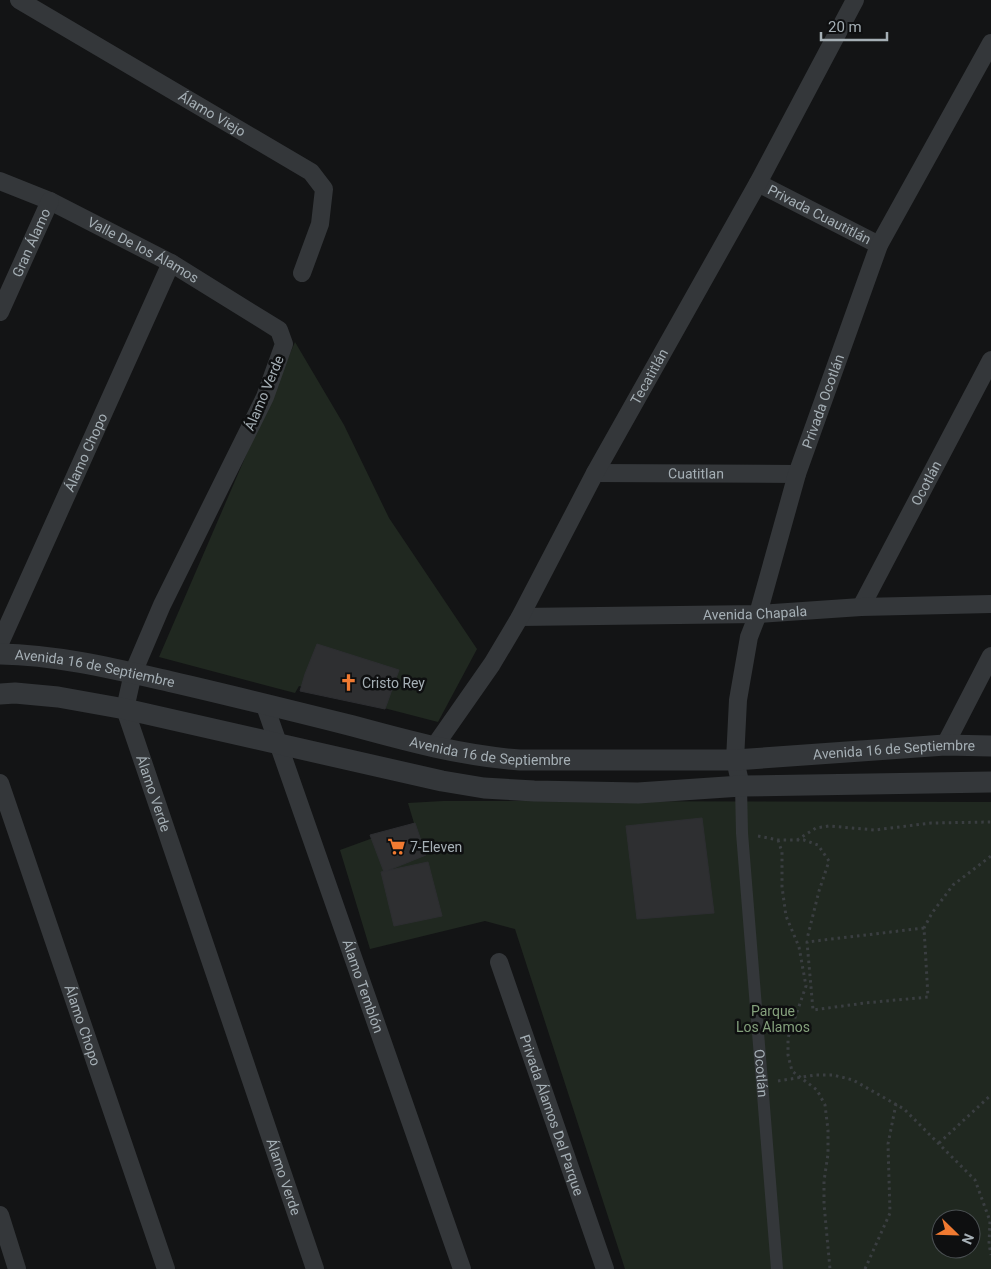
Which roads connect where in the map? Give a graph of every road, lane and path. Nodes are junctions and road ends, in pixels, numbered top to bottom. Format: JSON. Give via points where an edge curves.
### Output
{"nodes":[{"id":1,"x":19,"y":0,"type":"edge"},
{"id":2,"x":855,"y":0,"type":"edge"},
{"id":3,"x":991,"y":43,"type":"edge"},
{"id":4,"x":0,"y":181,"type":"edge"},
{"id":5,"x":758,"y":183,"type":"junction"},
{"id":6,"x":50,"y":201,"type":"junction"},
{"id":7,"x":880,"y":245,"type":"junction"},
{"id":8,"x":171,"y":262,"type":"junction"},
{"id":9,"x":302,"y":273,"type":"dead end"},
{"id":10,"x":0,"y":312,"type":"edge"},
{"id":11,"x":280,"y":330,"type":"joint"},
{"id":12,"x":991,"y":360,"type":"edge"},
{"id":13,"x":595,"y":473,"type":"junction"},
{"id":14,"x":797,"y":474,"type":"junction"},
{"id":15,"x":991,"y":604,"type":"edge"},
{"id":16,"x":862,"y":607,"type":"junction"},
{"id":17,"x":758,"y":614,"type":"junction"},
{"id":18,"x":520,"y":617,"type":"junction"},
{"id":19,"x":0,"y":643,"type":"edge"},
{"id":20,"x":0,"y":654,"type":"edge"},
{"id":21,"x":991,"y":656,"type":"edge"},
{"id":22,"x":133,"y":673,"type":"junction"},
{"id":23,"x":0,"y":694,"type":"edge"},
{"id":24,"x":264,"y":704,"type":"junction"},
{"id":25,"x":125,"y":709,"type":"junction"},
{"id":26,"x":277,"y":745,"type":"junction"},
{"id":27,"x":945,"y":745,"type":"junction"},
{"id":28,"x":991,"y":746,"type":"edge"},
{"id":29,"x":434,"y":747,"type":"junction"},
{"id":30,"x":735,"y":760,"type":"junction"},
{"id":31,"x":0,"y":782,"type":"edge"},
{"id":32,"x":991,"y":782,"type":"edge"},
{"id":33,"x":741,"y":786,"type":"junction"},
{"id":34,"x":991,"y":822,"type":"edge"},
{"id":35,"x":742,"y":833,"type":"junction"},
{"id":36,"x":778,"y":840,"type":"junction"},
{"id":37,"x":798,"y":840,"type":"junction"},
{"id":38,"x":991,"y":856,"type":"edge"},
{"id":39,"x":924,"y":928,"type":"junction"},
{"id":40,"x":807,"y":940,"type":"dead end"},
{"id":41,"x":499,"y":962,"type":"dead end"},
{"id":42,"x":801,"y":1077,"type":"junction"},
{"id":43,"x":763,"y":1083,"type":"junction"},
{"id":44,"x":991,"y":1095,"type":"edge"},
{"id":45,"x":896,"y":1104,"type":"junction"},
{"id":46,"x":940,"y":1143,"type":"junction"},
{"id":47,"x":0,"y":1215,"type":"edge"},
{"id":48,"x":991,"y":1255,"type":"edge"},
{"id":49,"x":17,"y":1269,"type":"edge"},
{"id":50,"x":166,"y":1269,"type":"edge"},
{"id":51,"x":315,"y":1269,"type":"edge"},
{"id":52,"x":462,"y":1269,"type":"edge"},
{"id":53,"x":605,"y":1269,"type":"edge"},
{"id":54,"x":777,"y":1269,"type":"edge"},
{"id":55,"x":830,"y":1269,"type":"edge"},
{"id":56,"x":865,"y":1269,"type":"edge"}],
"edges":[{"from":1,"to":9,"type":"street","name":"Álamo Viejo","via":[[311,172],[324,189],[320,224]]},
{"from":2,"to":5,"type":"street","name":"Tecatitlán"},
{"from":3,"to":7,"type":"street","name":"Privada Ocotlán"},
{"from":4,"to":6,"type":"street","name":"Valle De los Álamos"},
{"from":5,"to":7,"type":"street","name":"Privada Cuautitlán"},
{"from":5,"to":13,"type":"street","name":"Tecatitlán"},
{"from":6,"to":8,"type":"street","name":"Valle De los Álamos"},
{"from":6,"to":10,"type":"street","name":"Gran Álamo"},
{"from":7,"to":14,"type":"street","name":"Privada Ocotlán"},
{"from":8,"to":11,"type":"street","name":"Valle De los Álamos"},
{"from":8,"to":19,"type":"street","name":"Álamo Chopo"},
{"from":11,"to":22,"type":"street","name":"Álamo Verde","via":[[284,344],[265,398],[162,604]]},
{"from":12,"to":16,"type":"street","name":"Ocotlán"},
{"from":13,"to":14,"type":"street","name":"Cuatitlan"},
{"from":13,"to":18,"type":"street","name":"Tecatitlán"},
{"from":14,"to":17,"type":"street","name":"Privada Ocotlán"},
{"from":15,"to":16,"type":"street","name":"Avenida Chapala"},
{"from":16,"to":17,"type":"street","name":"Avenida Chapala"},
{"from":17,"to":18,"type":"street","name":"Avenida Chapala"},
{"from":17,"to":30,"type":"street","name":"Privada Ocotlán","via":[[749,637],[738,700]]},
{"from":18,"to":29,"type":"street","name":"Tecatitlán","via":[[492,664]]},
{"from":20,"to":22,"type":"street","name":"Avenida 16 de Septiembre","via":[[33,655]]},
{"from":21,"to":27,"type":"street"},
{"from":22,"to":24,"type":"street","name":"Avenida 16 de Septiembre"},
{"from":22,"to":25,"type":"street","name":"Álamo Verde"},
{"from":23,"to":25,"type":"street","via":[[58,697]]},
{"from":24,"to":26,"type":"street","name":"Álamo Temblón"},
{"from":24,"to":29,"type":"street","name":"Avenida 16 de Septiembre"},
{"from":25,"to":26,"type":"street"},
{"from":25,"to":51,"type":"street","name":"Álamo Verde"},
{"from":26,"to":33,"type":"street","via":[[484,788],[638,793]]},
{"from":26,"to":52,"type":"street","name":"Álamo Temblón"},
{"from":27,"to":28,"type":"street","name":"Avenida 16 de Septiembre"},
{"from":27,"to":30,"type":"street","name":"Avenida 16 de Septiembre"},
{"from":29,"to":30,"type":"street","name":"Avenida 16 de Septiembre","via":[[520,760]]},
{"from":30,"to":33,"type":"street","name":"Privada Ocotlán"},
{"from":31,"to":50,"type":"street","name":"Álamo Chopo"},
{"from":32,"to":33,"type":"street"},
{"from":33,"to":35,"type":"street","name":"Ocotlán"},
{"from":34,"to":37,"type":"path","via":[[931,823],[875,830],[829,826],[816,828]]},
{"from":35,"to":36,"type":"path"},
{"from":35,"to":43,"type":"street","name":"Ocotlán"},
{"from":36,"to":37,"type":"path"},
{"from":36,"to":42,"type":"path","via":[[782,852],[786,916],[798,947],[806,986],[788,1038],[792,1071]]},
{"from":37,"to":40,"type":"path","via":[[818,845],[829,861]]},
{"from":38,"to":39,"type":"path","via":[[953,885]]},
{"from":39,"to":39,"type":"path","via":[[928,997],[813,1010],[807,942]]},
{"from":41,"to":53,"type":"street","name":"Privada Álamos Del Parque"},
{"from":42,"to":43,"type":"path"},
{"from":42,"to":45,"type":"path","via":[[834,1075],[853,1080]]},
{"from":42,"to":55,"type":"path","via":[[818,1090],[825,1105],[828,1154],[824,1204]]},
{"from":43,"to":54,"type":"street","name":"Ocotlán"},
{"from":44,"to":46,"type":"path"},
{"from":45,"to":46,"type":"path"},
{"from":45,"to":56,"type":"path","via":[[888,1144],[890,1213]]},
{"from":46,"to":48,"type":"path","via":[[975,1180],[990,1221]]},
{"from":47,"to":49,"type":"street"}]}
